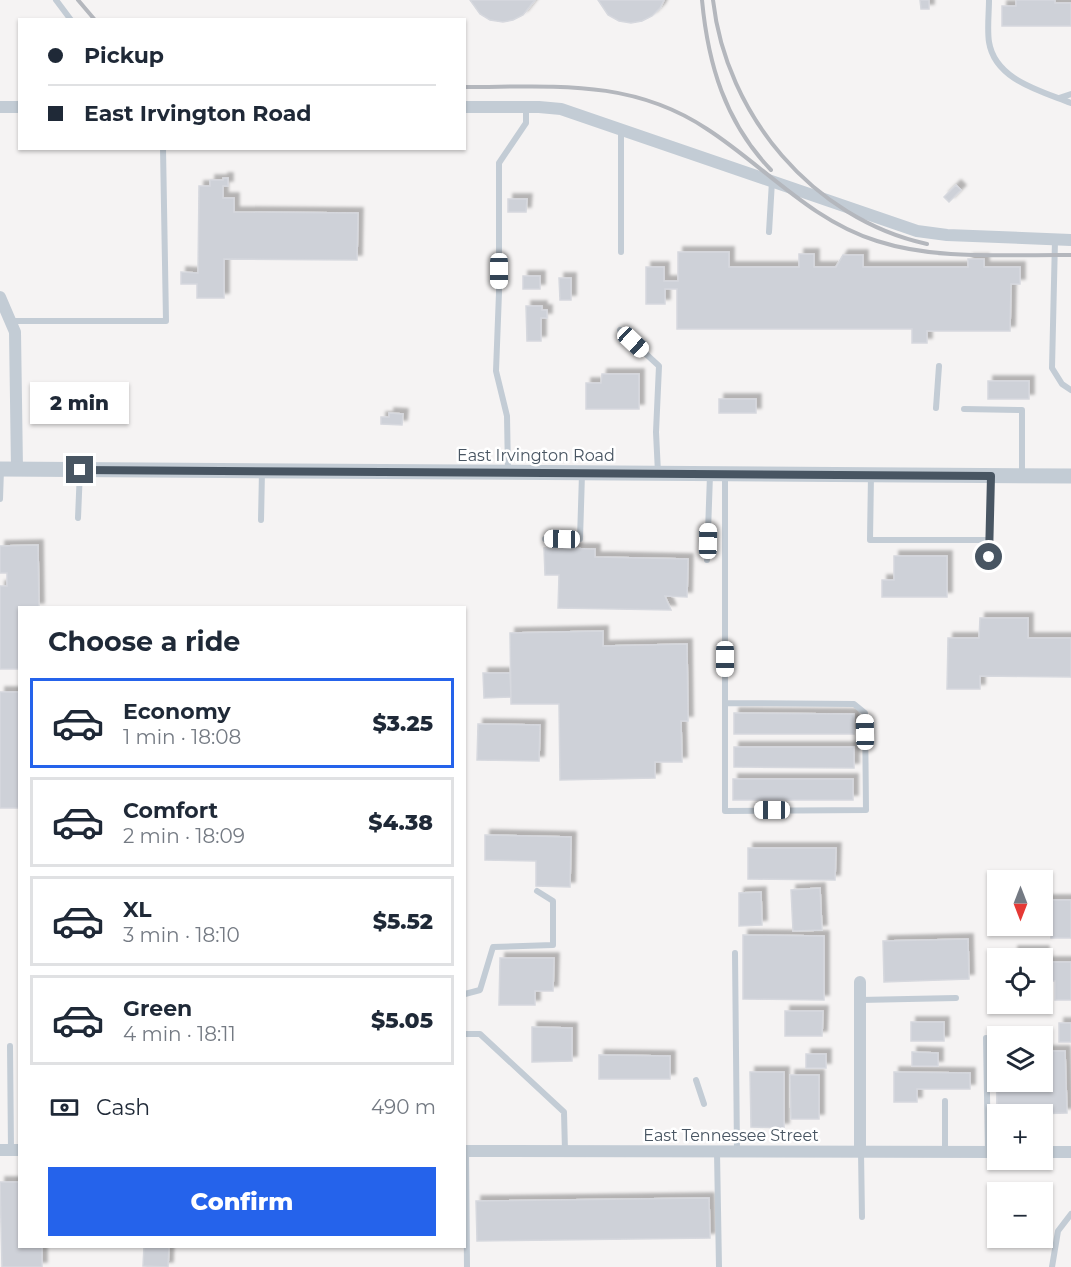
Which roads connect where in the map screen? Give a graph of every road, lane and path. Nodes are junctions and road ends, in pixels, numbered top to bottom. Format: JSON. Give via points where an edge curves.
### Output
{"nodes":[{"id":1,"x":56,"y":0,"type":"edge"},
{"id":2,"x":990,"y":0,"type":"edge"},
{"id":3,"x":70,"y":18,"type":"edge"},
{"id":4,"x":1071,"y":94,"type":"edge"},
{"id":5,"x":1059,"y":98,"type":"junction"},
{"id":6,"x":1071,"y":103,"type":"edge"},
{"id":7,"x":0,"y":107,"type":"edge"},
{"id":8,"x":18,"y":107,"type":"edge"},
{"id":9,"x":466,"y":107,"type":"edge"},
{"id":10,"x":526,"y":107,"type":"junction"},
{"id":11,"x":621,"y":130,"type":"junction"},
{"id":12,"x":163,"y":150,"type":"edge"},
{"id":13,"x":772,"y":181,"type":"junction"},
{"id":14,"x":769,"y":232,"type":"dead end"},
{"id":15,"x":1055,"y":239,"type":"junction"},
{"id":16,"x":1071,"y":240,"type":"edge"},
{"id":17,"x":621,"y":252,"type":"dead end"},
{"id":18,"x":0,"y":297,"type":"edge"},
{"id":19,"x":10,"y":321,"type":"junction"},
{"id":20,"x":620,"y":330,"type":"dead end"},
{"id":21,"x":939,"y":366,"type":"dead end"},
{"id":22,"x":1071,"y":390,"type":"edge"},
{"id":23,"x":936,"y":408,"type":"dead end"},
{"id":24,"x":964,"y":409,"type":"dead end"},
{"id":25,"x":6,"y":469,"type":"edge"},
{"id":26,"x":80,"y":470,"type":"junction"},
{"id":27,"x":262,"y":471,"type":"junction"},
{"id":28,"x":508,"y":472,"type":"junction"},
{"id":29,"x":582,"y":473,"type":"junction"},
{"id":30,"x":658,"y":474,"type":"junction"},
{"id":31,"x":718,"y":474,"type":"junction"},
{"id":32,"x":871,"y":475,"type":"junction"},
{"id":33,"x":991,"y":476,"type":"junction"},
{"id":34,"x":1022,"y":476,"type":"junction"},
{"id":35,"x":1071,"y":476,"type":"edge"},
{"id":36,"x":0,"y":499,"type":"edge"},
{"id":37,"x":78,"y":518,"type":"dead end"},
{"id":38,"x":261,"y":520,"type":"dead end"},
{"id":39,"x":545,"y":539,"type":"dead end"},
{"id":40,"x":989,"y":540,"type":"junction"},
{"id":41,"x":989,"y":557,"type":"dead end"},
{"id":42,"x":707,"y":560,"type":"dead end"},
{"id":43,"x":725,"y":703,"type":"junction"},
{"id":44,"x":537,"y":891,"type":"dead end"},
{"id":45,"x":735,"y":954,"type":"dead end"},
{"id":46,"x":860,"y":982,"type":"dead end"},
{"id":47,"x":466,"y":994,"type":"edge"},
{"id":48,"x":956,"y":998,"type":"dead end"},
{"id":49,"x":860,"y":1000,"type":"junction"},
{"id":50,"x":466,"y":1034,"type":"edge"},
{"id":51,"x":986,"y":1038,"type":"dead end"},
{"id":52,"x":10,"y":1046,"type":"dead end"},
{"id":53,"x":696,"y":1080,"type":"dead end"},
{"id":54,"x":945,"y":1101,"type":"dead end"},
{"id":55,"x":704,"y":1104,"type":"dead end"},
{"id":56,"x":990,"y":1104,"type":"edge"},
{"id":57,"x":10,"y":1150,"type":"edge"},
{"id":58,"x":466,"y":1151,"type":"edge"},
{"id":59,"x":565,"y":1151,"type":"junction"},
{"id":60,"x":717,"y":1151,"type":"junction"},
{"id":61,"x":737,"y":1151,"type":"junction"},
{"id":62,"x":861,"y":1151,"type":"junction"},
{"id":63,"x":945,"y":1152,"type":"junction"},
{"id":64,"x":987,"y":1152,"type":"edge"},
{"id":65,"x":1053,"y":1152,"type":"edge"},
{"id":66,"x":1071,"y":1152,"type":"edge"},
{"id":67,"x":466,"y":1209,"type":"edge"},
{"id":68,"x":1071,"y":1214,"type":"edge"},
{"id":69,"x":862,"y":1217,"type":"dead end"},
{"id":70,"x":467,"y":1267,"type":"edge"},
{"id":71,"x":719,"y":1267,"type":"edge"},
{"id":72,"x":1052,"y":1267,"type":"edge"}],
"edges":[{"from":1,"to":3,"type":"lane"},
{"from":2,"to":5,"type":"lane","via":[[989,42],[1001,66],[1030,87]]},
{"from":4,"to":5,"type":"lane"},
{"from":5,"to":6,"type":"lane"},
{"from":7,"to":8,"type":"street"},
{"from":9,"to":10,"type":"street"},
{"from":10,"to":11,"type":"street","via":[[561,109]]},
{"from":10,"to":28,"type":"lane","via":[[526,123],[499,163],[496,371],[507,416]]},
{"from":11,"to":13,"type":"street"},
{"from":11,"to":17,"type":"lane"},
{"from":12,"to":19,"type":"lane","via":[[166,321]]},
{"from":13,"to":14,"type":"lane"},
{"from":13,"to":15,"type":"street","via":[[917,231]]},
{"from":15,"to":16,"type":"street"},
{"from":15,"to":22,"type":"lane","via":[[1052,368]]},
{"from":18,"to":19,"type":"street"},
{"from":19,"to":25,"type":"street","via":[[15,332]]},
{"from":20,"to":30,"type":"lane","via":[[659,366]]},
{"from":21,"to":23,"type":"lane"},
{"from":24,"to":34,"type":"lane","via":[[1022,410]]},
{"from":25,"to":26,"type":"street","name":"East Irvington Road"},
{"from":25,"to":36,"type":"lane"},
{"from":26,"to":27,"type":"street","name":"East Irvington Road"},
{"from":26,"to":37,"type":"lane"},
{"from":27,"to":28,"type":"street","name":"East Irvington Road"},
{"from":27,"to":38,"type":"lane"},
{"from":28,"to":29,"type":"street","name":"East Irvington Road"},
{"from":29,"to":30,"type":"street","name":"East Irvington Road"},
{"from":29,"to":39,"type":"lane","via":[[580,539]]},
{"from":30,"to":31,"type":"street","name":"East Irvington Road"},
{"from":31,"to":32,"type":"street","name":"East Irvington Road"},
{"from":31,"to":42,"type":"lane"},
{"from":31,"to":43,"type":"lane"},
{"from":32,"to":33,"type":"street","name":"East Irvington Road"},
{"from":32,"to":40,"type":"lane","via":[[870,540]]},
{"from":33,"to":34,"type":"street","name":"East Irvington Road"},
{"from":33,"to":40,"type":"lane"},
{"from":34,"to":35,"type":"street","name":"East Irvington Road"},
{"from":40,"to":41,"type":"lane"},
{"from":43,"to":43,"type":"lane","via":[[725,811],[866,810],[865,713],[854,704]]},
{"from":44,"to":47,"type":"lane","via":[[553,901],[553,945],[493,947],[480,990]]},
{"from":45,"to":61,"type":"lane"},
{"from":46,"to":49,"type":"street"},
{"from":48,"to":49,"type":"lane"},
{"from":49,"to":62,"type":"street"},
{"from":50,"to":59,"type":"lane","via":[[480,1034],[564,1112]]},
{"from":51,"to":56,"type":"lane"},
{"from":52,"to":57,"type":"lane"},
{"from":53,"to":55,"type":"lane"},
{"from":54,"to":63,"type":"lane"},
{"from":58,"to":59,"type":"street","name":"East Tennessee Street"},
{"from":59,"to":60,"type":"street","name":"East Tennessee Street"},
{"from":60,"to":61,"type":"street","name":"East Tennessee Street"},
{"from":60,"to":71,"type":"lane"},
{"from":61,"to":62,"type":"street","name":"East Tennessee Street"},
{"from":62,"to":63,"type":"street","name":"East Tennessee Street"},
{"from":62,"to":69,"type":"lane"},
{"from":63,"to":64,"type":"street","name":"East Tennessee Street"},
{"from":65,"to":66,"type":"street"},
{"from":67,"to":70,"type":"lane"},
{"from":68,"to":72,"type":"lane","via":[[1058,1231]]}]}
